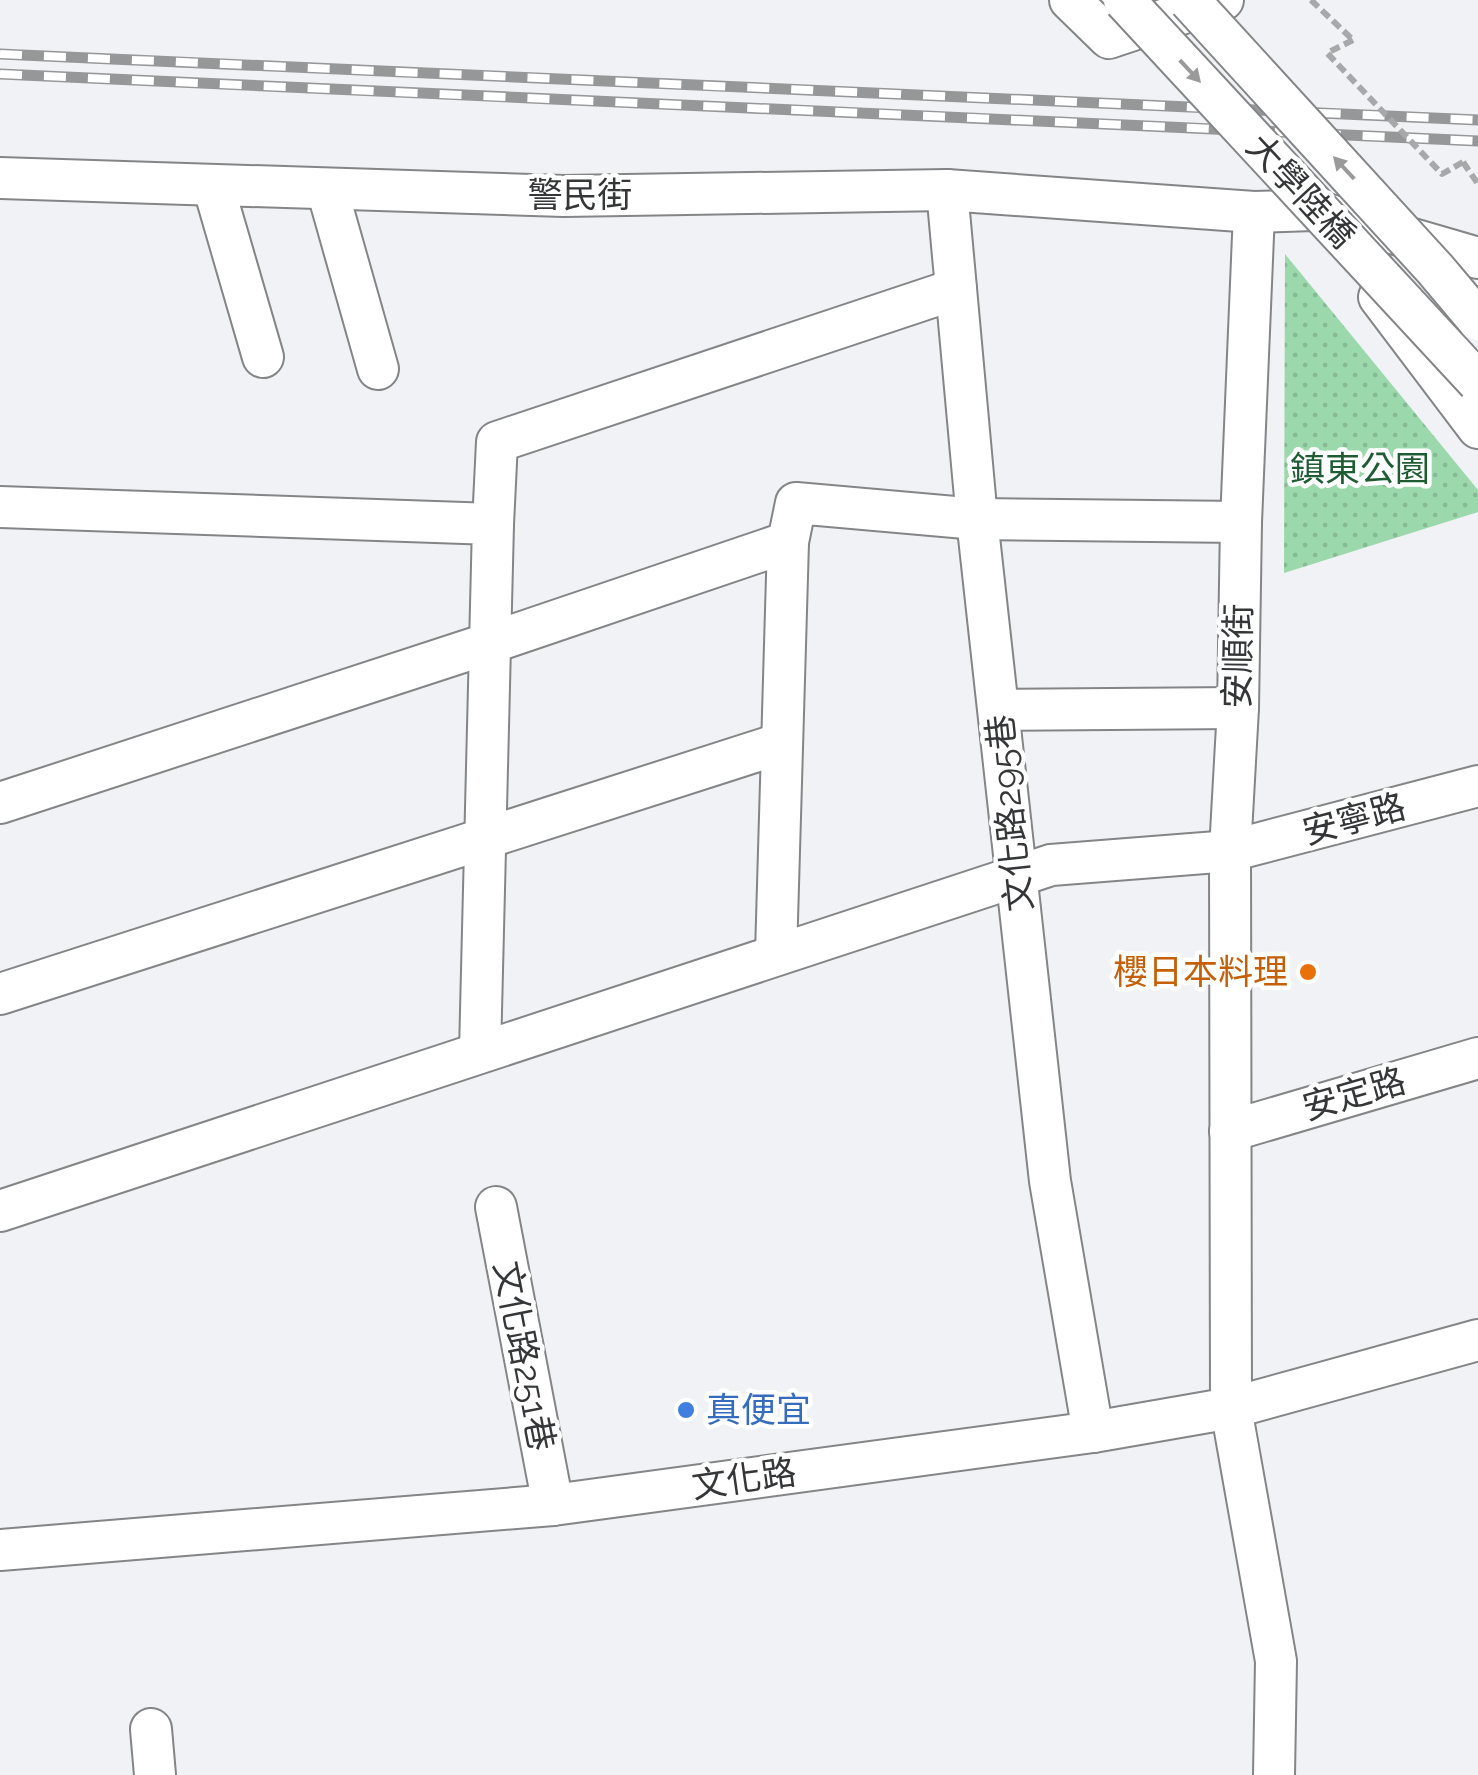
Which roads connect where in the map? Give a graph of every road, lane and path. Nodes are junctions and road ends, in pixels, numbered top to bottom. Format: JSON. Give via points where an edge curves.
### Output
{"nodes":[{"id":1,"x":1070,"y":0,"type":"edge"},
{"id":2,"x":1124,"y":0,"type":"edge"},
{"id":3,"x":1189,"y":0,"type":"edge"},
{"id":4,"x":1223,"y":0,"type":"edge"},
{"id":5,"x":1312,"y":0,"type":"edge"},
{"id":6,"x":0,"y":178,"type":"edge"},
{"id":7,"x":1478,"y":184,"type":"edge"},
{"id":8,"x":213,"y":185,"type":"junction"},
{"id":9,"x":326,"y":188,"type":"junction"},
{"id":10,"x":948,"y":190,"type":"junction"},
{"id":11,"x":1313,"y":210,"type":"junction"},
{"id":12,"x":1254,"y":212,"type":"junction"},
{"id":13,"x":1478,"y":258,"type":"edge"},
{"id":14,"x":956,"y":289,"type":"junction"},
{"id":15,"x":1478,"y":320,"type":"edge"},
{"id":16,"x":264,"y":357,"type":"dead end"},
{"id":17,"x":378,"y":369,"type":"dead end"},
{"id":18,"x":1478,"y":382,"type":"edge"},
{"id":19,"x":1478,"y":428,"type":"edge"},
{"id":20,"x":0,"y":507,"type":"edge"},
{"id":21,"x":978,"y":519,"type":"junction"},
{"id":22,"x":1240,"y":522,"type":"junction"},
{"id":23,"x":493,"y":524,"type":"junction"},
{"id":24,"x":788,"y":542,"type":"junction"},
{"id":25,"x":490,"y":644,"type":"junction"},
{"id":26,"x":1238,"y":708,"type":"junction"},
{"id":27,"x":999,"y":710,"type":"junction"},
{"id":28,"x":782,"y":743,"type":"junction"},
{"id":29,"x":1478,"y":786,"type":"edge"},
{"id":30,"x":0,"y":802,"type":"edge"},
{"id":31,"x":486,"y":840,"type":"junction"},
{"id":32,"x":1230,"y":851,"type":"junction"},
{"id":33,"x":1017,"y":877,"type":"junction"},
{"id":34,"x":776,"y":954,"type":"junction"},
{"id":35,"x":0,"y":994,"type":"edge"},
{"id":36,"x":480,"y":1052,"type":"junction"},
{"id":37,"x":1478,"y":1058,"type":"edge"},
{"id":38,"x":1230,"y":1130,"type":"junction"},
{"id":39,"x":496,"y":1206,"type":"dead end"},
{"id":40,"x":0,"y":1211,"type":"edge"},
{"id":41,"x":1478,"y":1340,"type":"edge"},
{"id":42,"x":1231,"y":1408,"type":"junction"},
{"id":43,"x":1094,"y":1432,"type":"junction"},
{"id":44,"x":553,"y":1505,"type":"junction"},
{"id":45,"x":0,"y":1550,"type":"edge"},
{"id":46,"x":151,"y":1729,"type":"dead end"},
{"id":47,"x":155,"y":1775,"type":"edge"},
{"id":48,"x":1274,"y":1775,"type":"edge"}],
"edges":[{"from":1,"to":4,"type":"street","via":[[1110,38]]},
{"from":2,"to":18,"type":"street","name":"大學陸橋","one_way":true,"bridge":true},
{"from":15,"to":3,"type":"street","name":"大學陸橋","one_way":true,"bridge":true},
{"from":5,"to":7,"type":"path","bridge":true,"via":[[1353,40],[1327,52],[1442,174],[1464,162]]},
{"from":6,"to":8,"type":"street","name":"警民街"},
{"from":8,"to":9,"type":"street","name":"警民街"},
{"from":8,"to":16,"type":"street"},
{"from":9,"to":10,"type":"street","name":"警民街","via":[[564,196]]},
{"from":9,"to":17,"type":"street"},
{"from":10,"to":12,"type":"street"},
{"from":10,"to":14,"type":"street","name":"文化路295巷"},
{"from":11,"to":12,"type":"street"},
{"from":11,"to":13,"type":"street"},
{"from":11,"to":19,"type":"street"},
{"from":12,"to":22,"type":"street","name":"安順街"},
{"from":14,"to":21,"type":"street","name":"文化路295巷"},
{"from":14,"to":23,"type":"street","via":[[497,442]]},
{"from":20,"to":23,"type":"street"},
{"from":21,"to":22,"type":"street"},
{"from":21,"to":24,"type":"street","via":[[796,503]]},
{"from":21,"to":27,"type":"street","name":"文化路295巷"},
{"from":22,"to":26,"type":"street","name":"安順街"},
{"from":23,"to":25,"type":"street"},
{"from":24,"to":25,"type":"street"},
{"from":24,"to":28,"type":"street"},
{"from":25,"to":30,"type":"street"},
{"from":25,"to":31,"type":"street"},
{"from":26,"to":27,"type":"street"},
{"from":26,"to":32,"type":"street","name":"安順街"},
{"from":27,"to":33,"type":"street","name":"文化路295巷"},
{"from":28,"to":31,"type":"street"},
{"from":28,"to":34,"type":"street"},
{"from":29,"to":32,"type":"street","name":"安寧路"},
{"from":31,"to":35,"type":"street"},
{"from":31,"to":36,"type":"street"},
{"from":32,"to":33,"type":"street","name":"安寧路","via":[[1050,865]]},
{"from":32,"to":38,"type":"street","name":"安順街"},
{"from":33,"to":34,"type":"street","name":"安寧路"},
{"from":33,"to":43,"type":"street","name":"文化路295巷","via":[[1050,1181]]},
{"from":34,"to":36,"type":"street","name":"安寧路"},
{"from":36,"to":40,"type":"street","name":"安寧路"},
{"from":37,"to":38,"type":"street","name":"安定路"},
{"from":38,"to":42,"type":"street","name":"安順街"},
{"from":39,"to":44,"type":"street","name":"文化路251巷"},
{"from":41,"to":42,"type":"street","name":"文化路"},
{"from":42,"to":43,"type":"street","name":"文化路"},
{"from":42,"to":48,"type":"street","name":"安順街","via":[[1276,1661]]},
{"from":43,"to":44,"type":"street","name":"文化路"},
{"from":44,"to":45,"type":"street","name":"文化路"},
{"from":46,"to":47,"type":"street"}]}
